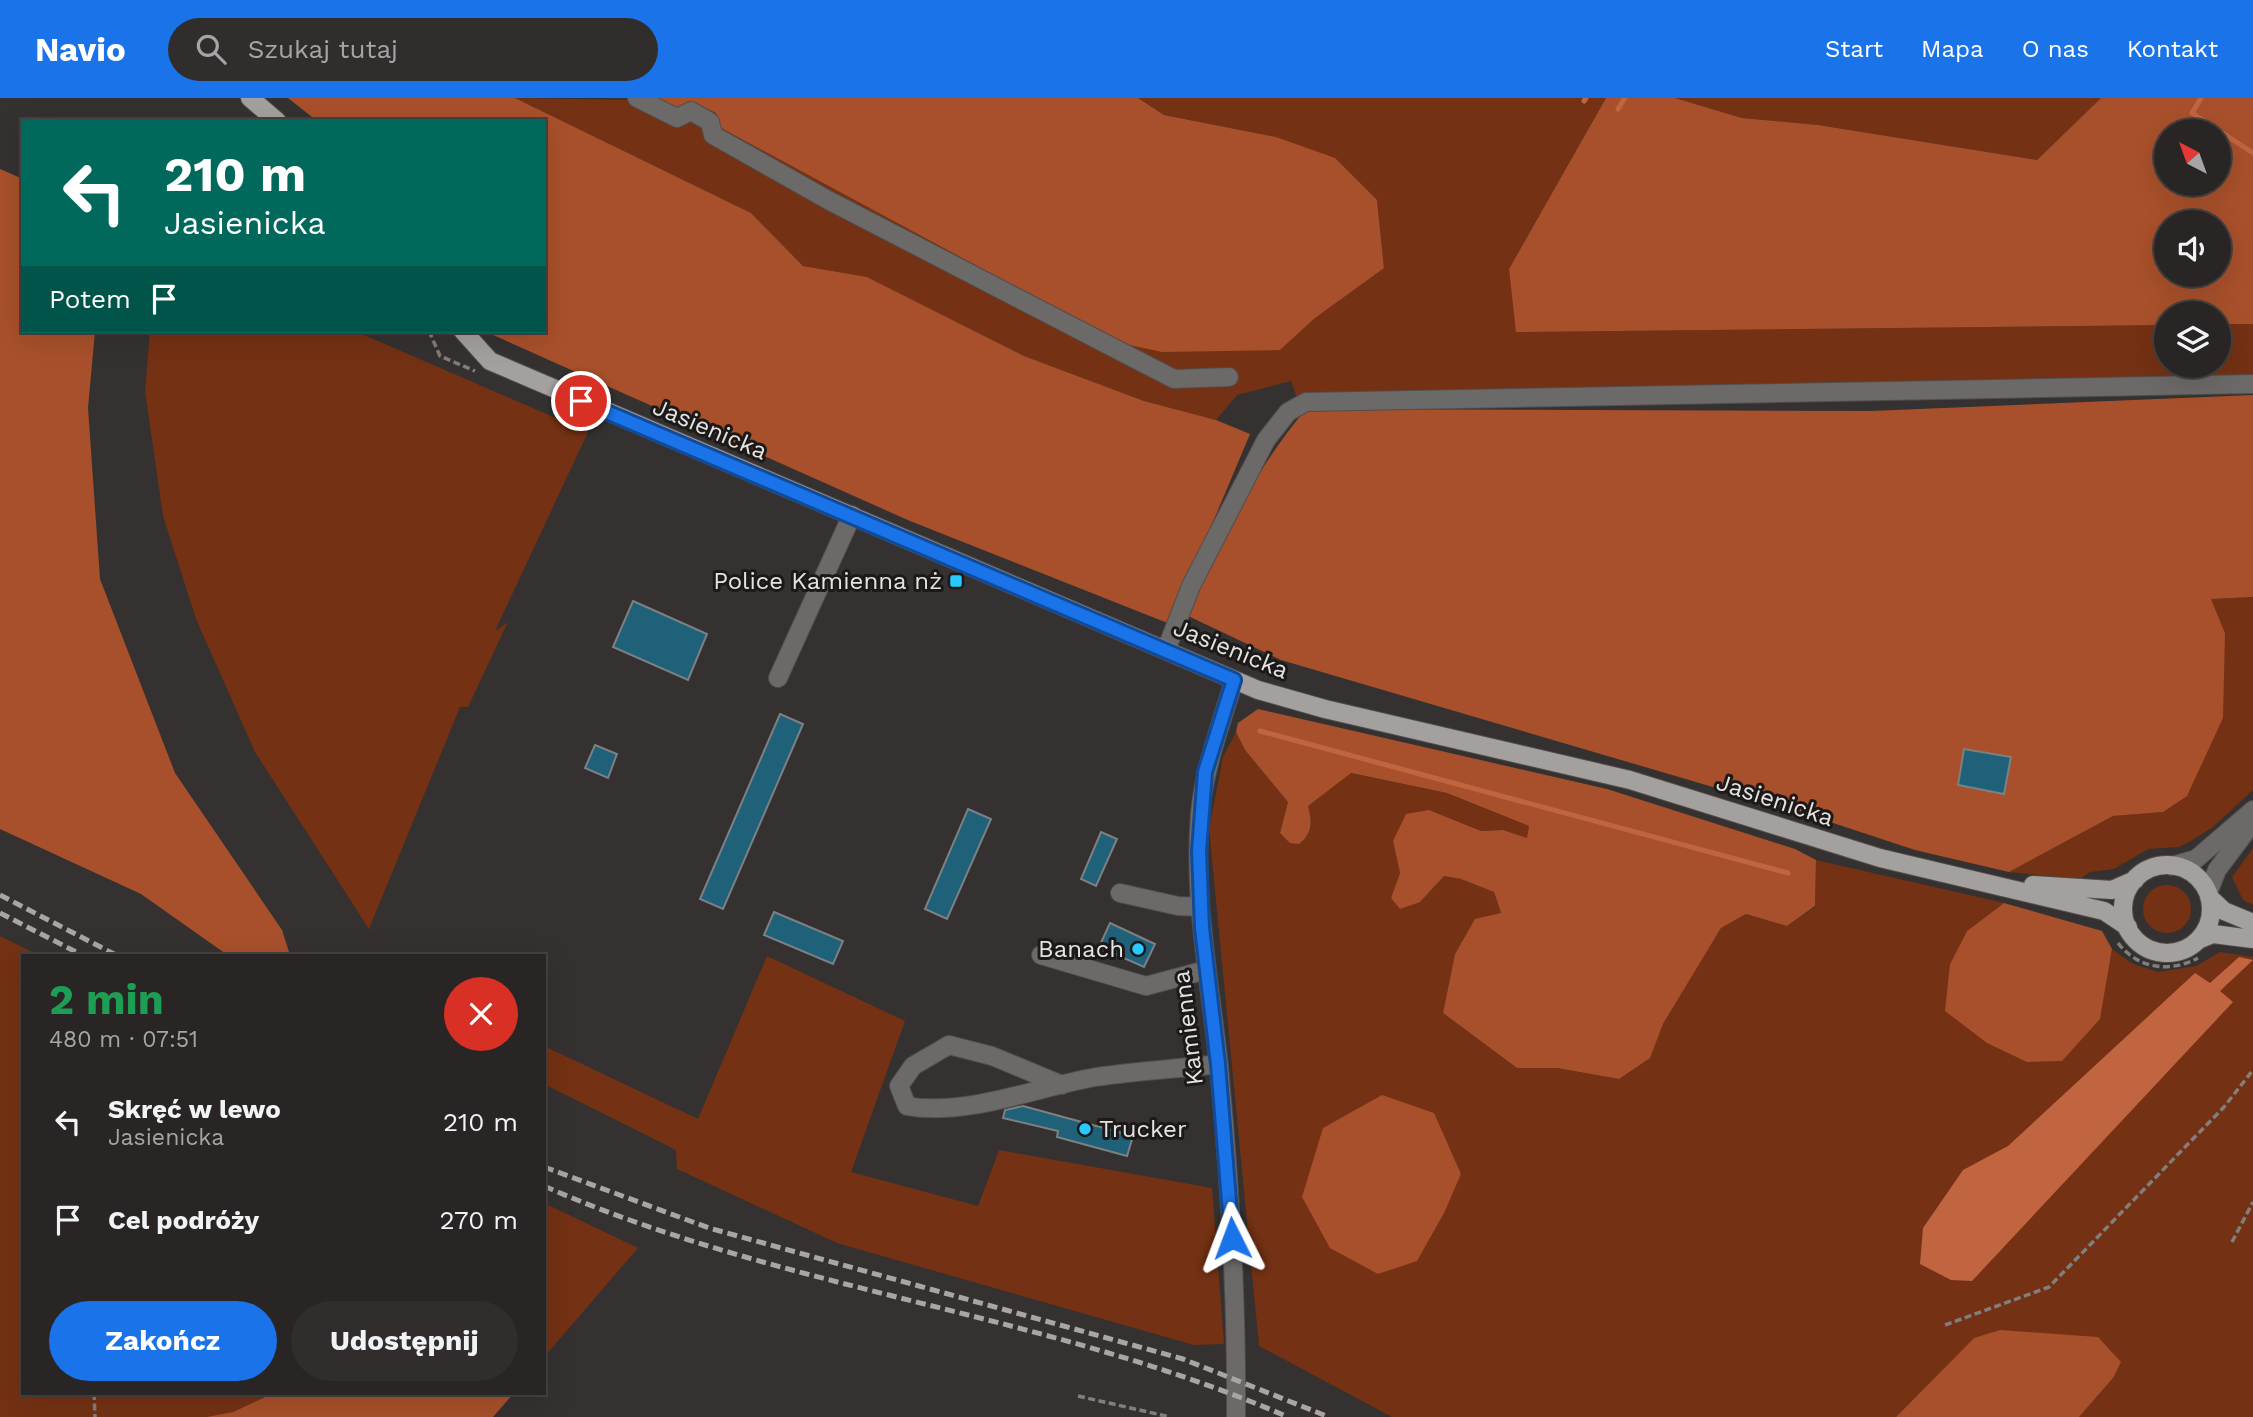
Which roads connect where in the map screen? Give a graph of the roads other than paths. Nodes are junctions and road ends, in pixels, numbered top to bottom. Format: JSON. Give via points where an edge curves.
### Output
{"nodes":[{"id":1,"x":250,"y":98,"type":"edge"},
{"id":2,"x":637,"y":98,"type":"edge"},
{"id":3,"x":275,"y":119,"type":"edge"},
{"id":4,"x":465,"y":333,"type":"edge"},
{"id":5,"x":1229,"y":377,"type":"dead end"},
{"id":6,"x":2253,"y":384,"type":"edge"},
{"id":7,"x":852,"y":515,"type":"junction"},
{"id":8,"x":1166,"y":650,"type":"junction"},
{"id":9,"x":778,"y":678,"type":"dead end"},
{"id":10,"x":1234,"y":680,"type":"junction"},
{"id":11,"x":2253,"y":810,"type":"edge"},
{"id":12,"x":2253,"y":822,"type":"edge"},
{"id":13,"x":2172,"y":866,"type":"junction"},
{"id":14,"x":2136,"y":880,"type":"junction"},
{"id":15,"x":1989,"y":883,"type":"junction"},
{"id":16,"x":1120,"y":893,"type":"dead end"},
{"id":17,"x":2209,"y":895,"type":"junction"},
{"id":18,"x":1200,"y":907,"type":"junction"},
{"id":19,"x":2253,"y":923,"type":"edge"},
{"id":20,"x":2128,"y":928,"type":"junction"},
{"id":21,"x":2253,"y":939,"type":"edge"},
{"id":22,"x":2198,"y":940,"type":"junction"},
{"id":23,"x":1041,"y":955,"type":"dead end"},
{"id":24,"x":1206,"y":970,"type":"junction"},
{"id":25,"x":1218,"y":1064,"type":"junction"},
{"id":26,"x":1062,"y":1085,"type":"junction"},
{"id":27,"x":1236,"y":1417,"type":"edge"}],
"edges":[{"from":1,"to":3,"type":"main road"},
{"from":2,"to":5,"type":"street","via":[[677,118],[691,111],[710,122],[713,135],[828,200],[1174,379]]},
{"from":4,"to":7,"type":"main road","name":"Jasienicka","via":[[490,361]]},
{"from":6,"to":8,"type":"street","via":[[1306,402],[1288,412],[1266,440],[1191,586]]},
{"from":7,"to":8,"type":"main road","name":"Jasienicka"},
{"from":7,"to":9,"type":"street"},
{"from":8,"to":10,"type":"main road","name":"Jasienicka"},
{"from":10,"to":15,"type":"main road","name":"Jasienicka","via":[[1325,709],[1630,780],[1880,858]]},
{"from":10,"to":18,"type":"street","name":"Kamienna","via":[[1205,772]]},
{"from":11,"to":13,"type":"street","via":[[2196,859]]},
{"from":12,"to":17,"type":"street","via":[[2217,870]]},
{"from":13,"to":14,"type":"main road","via":[[2150,869]]},
{"from":13,"to":17,"type":"main road","via":[[2192,874]]},
{"from":14,"to":15,"type":"main road","name":"Jasienicka","via":[[2112,890]]},
{"from":14,"to":20,"type":"main road","via":[[2124,902]]},
{"from":15,"to":20,"type":"main road","name":"Jasienicka","via":[[2104,911]]},
{"from":16,"to":18,"type":"street"},
{"from":17,"to":19,"type":"main road","via":[[2224,911]]},
{"from":17,"to":22,"type":"main road","via":[[2209,922]]},
{"from":18,"to":24,"type":"street","name":"Kamienna"},
{"from":20,"to":22,"type":"main road","via":[[2138,942],[2158,952],[2179,952]]},
{"from":21,"to":22,"type":"main road","via":[[2213,934]]},
{"from":23,"to":24,"type":"street","via":[[1146,986]]},
{"from":24,"to":25,"type":"street","name":"Kamienna"},
{"from":25,"to":26,"type":"street"},
{"from":25,"to":27,"type":"street","name":"Kamienna","via":[[1230,1192]]},
{"from":26,"to":26,"type":"street","via":[[933,1111],[907,1106],[899,1086],[914,1066],[948,1045],[992,1056]]}]}
